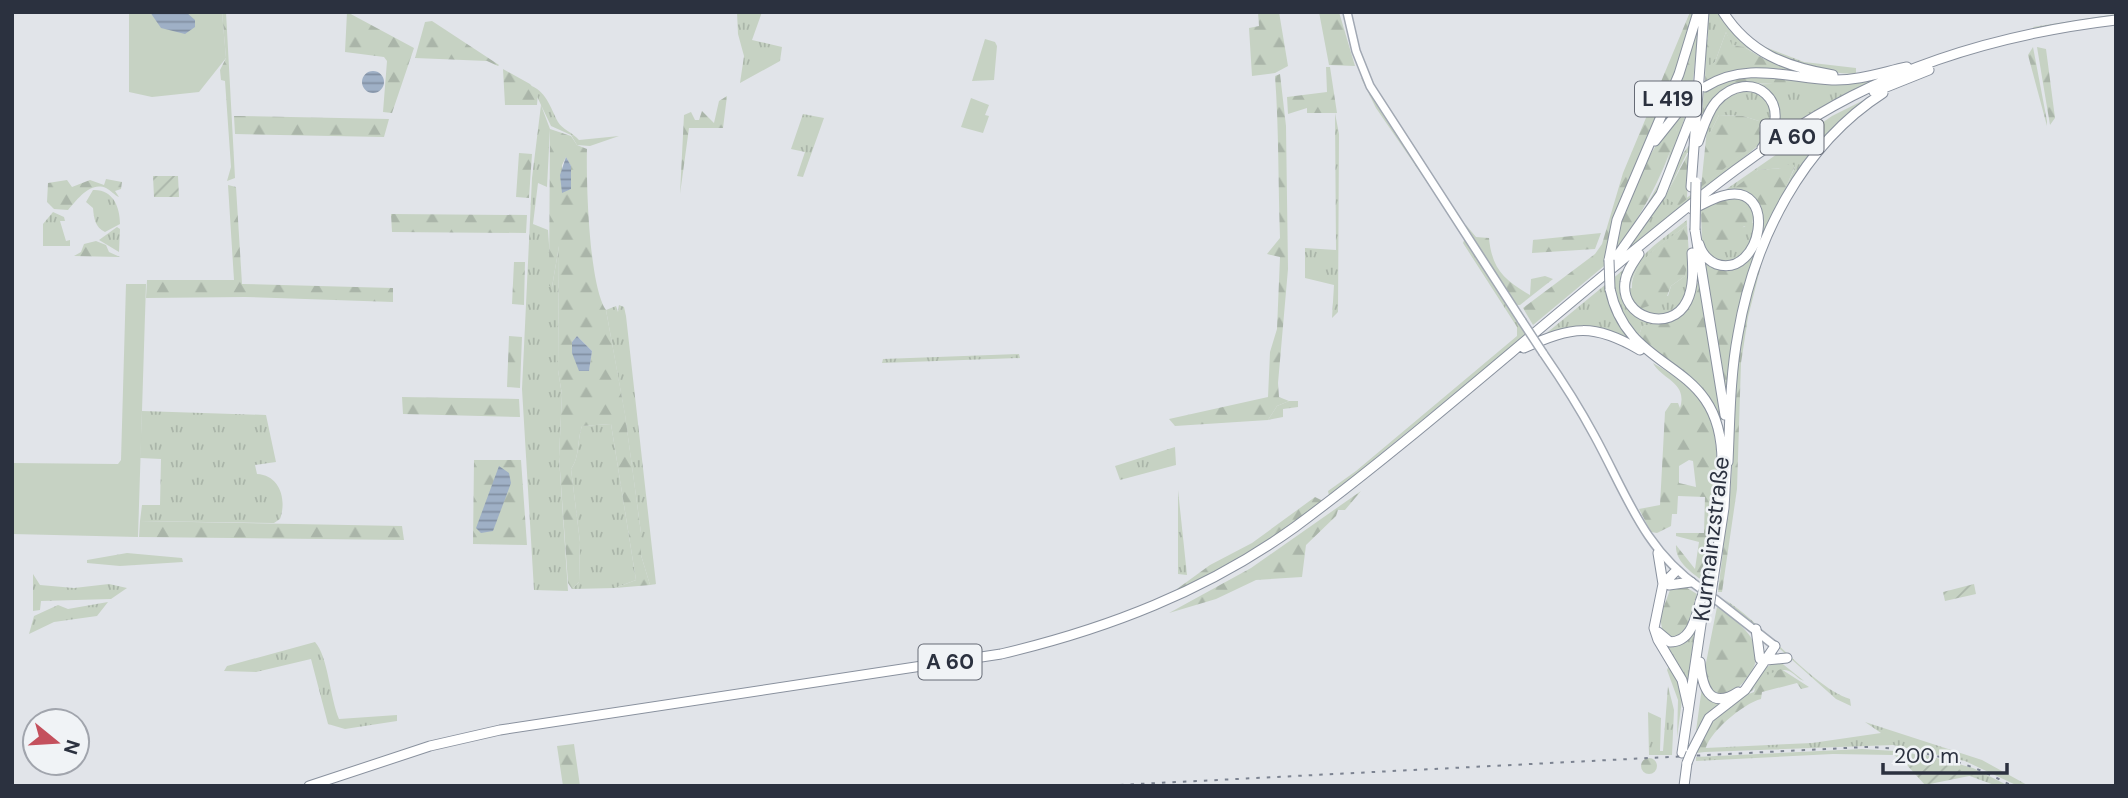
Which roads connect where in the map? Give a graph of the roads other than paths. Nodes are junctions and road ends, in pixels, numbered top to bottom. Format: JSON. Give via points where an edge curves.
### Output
{"nodes":[{"id":1,"x":1347,"y":12,"type":"edge"},
{"id":2,"x":1698,"y":12,"type":"edge"},
{"id":3,"x":1704,"y":12,"type":"edge"},
{"id":4,"x":1723,"y":12,"type":"edge"},
{"id":5,"x":2116,"y":20,"type":"edge"},
{"id":6,"x":2116,"y":26,"type":"edge"},
{"id":7,"x":1933,"y":62,"type":"junction"},
{"id":8,"x":1859,"y":78,"type":"junction"},
{"id":9,"x":1902,"y":81,"type":"junction"},
{"id":10,"x":1705,"y":87,"type":"dead end"},
{"id":11,"x":1690,"y":97,"type":"dead end"},
{"id":12,"x":1695,"y":107,"type":"junction"},
{"id":13,"x":1698,"y":142,"type":"junction"},
{"id":14,"x":1756,"y":154,"type":"junction"},
{"id":15,"x":1632,"y":183,"type":"junction"},
{"id":16,"x":1693,"y":184,"type":"junction"},
{"id":17,"x":1692,"y":209,"type":"junction"},
{"id":18,"x":1694,"y":232,"type":"junction"},
{"id":19,"x":1639,"y":254,"type":"junction"},
{"id":20,"x":1601,"y":277,"type":"junction"},
{"id":21,"x":1524,"y":348,"type":"junction"},
{"id":22,"x":1650,"y":355,"type":"junction"},
{"id":23,"x":1727,"y":462,"type":"junction"},
{"id":24,"x":1658,"y":553,"type":"junction"},
{"id":25,"x":1676,"y":571,"type":"junction"},
{"id":26,"x":1704,"y":582,"type":"junction"},
{"id":27,"x":1666,"y":585,"type":"junction"},
{"id":28,"x":1715,"y":599,"type":"dead end"},
{"id":29,"x":1704,"y":605,"type":"junction"},
{"id":30,"x":1756,"y":629,"type":"junction"},
{"id":31,"x":1775,"y":646,"type":"joint"},
{"id":32,"x":1787,"y":657,"type":"dead end"},
{"id":33,"x":1763,"y":660,"type":"junction"},
{"id":34,"x":1700,"y":662,"type":"junction"},
{"id":35,"x":1688,"y":706,"type":"junction"},
{"id":36,"x":1686,"y":757,"type":"junction"},
{"id":37,"x":309,"y":786,"type":"edge"},
{"id":38,"x":325,"y":786,"type":"edge"},
{"id":39,"x":1679,"y":786,"type":"edge"},
{"id":40,"x":1684,"y":786,"type":"edge"}],
"edges":[{"from":1,"to":24,"type":"main road","bridge":true,"via":[[1370,86],[1578,407]]},
{"from":2,"to":15,"type":"highway","name":"Kurmainzstraße","number":"L 419","via":[[1679,74]]},
{"from":3,"to":12,"type":"highway"},
{"from":3,"to":13,"type":"highway","name":"Kurmainzstraße","number":"L 419"},
{"from":4,"to":8,"type":"highway","via":[[1745,40],[1771,58],[1807,70]]},
{"from":5,"to":7,"type":"highway","number":"A 60","via":[[2026,34]]},
{"from":6,"to":9,"type":"highway","number":"A 60","via":[[2004,46]]},
{"from":7,"to":8,"type":"highway"},
{"from":7,"to":14,"type":"highway","number":"A 60","via":[[1854,95]]},
{"from":8,"to":10,"type":"highway","via":[[1748,72]]},
{"from":9,"to":17,"type":"highway","number":"A 60","via":[[1799,132]]},
{"from":9,"to":23,"type":"highway","via":[[1853,114],[1818,149],[1768,237],[1749,285],[1738,332]]},
{"from":11,"to":15,"type":"highway","via":[[1656,138]]},
{"from":12,"to":16,"type":"highway"},
{"from":12,"to":20,"type":"highway","via":[[1661,194]]},
{"from":13,"to":14,"type":"highway","via":[[1715,103],[1738,89],[1753,88],[1770,97],[1777,114],[1771,135]]},
{"from":13,"to":16,"type":"highway","name":"Kurmainzstraße","number":"L 419"},
{"from":14,"to":20,"type":"highway","number":"A 60"},
{"from":15,"to":22,"type":"highway","name":"Kurmainzstraße","number":"L 419","bridge":true,"via":[[1617,220],[1609,260],[1610,289],[1622,323]]},
{"from":16,"to":18,"type":"highway","name":"Kurmainzstraße","number":"L 419","bridge":true},
{"from":17,"to":18,"type":"highway","via":[[1735,194],[1752,202],[1759,219],[1747,254],[1730,265],[1707,259]]},
{"from":17,"to":19,"type":"highway","number":"A 60"},
{"from":18,"to":19,"type":"highway","via":[[1691,288],[1684,305],[1669,317],[1644,317],[1626,299],[1625,279]]},
{"from":18,"to":23,"type":"highway","name":"Kurmainzstraße","number":"L 419","via":[[1721,384]]},
{"from":19,"to":21,"type":"highway","number":"A 60"},
{"from":20,"to":37,"type":"highway","number":"A 60","via":[[1283,536],[1189,591],[1116,622],[1001,654],[482,734],[382,760]]},
{"from":21,"to":22,"type":"highway","via":[[1559,333],[1587,329],[1612,335]]},
{"from":21,"to":38,"type":"highway","number":"A 60","via":[[1287,540],[1208,587],[1105,631],[1003,659],[500,736],[408,758]]},
{"from":22,"to":26,"type":"highway","name":"Kurmainzstraße","number":"L 419","via":[[1695,384],[1718,424],[1721,476]]},
{"from":23,"to":26,"type":"highway","name":"Kurmainzstraße","number":"L 419"},
{"from":24,"to":25,"type":"main road"},
{"from":24,"to":27,"type":"highway"},
{"from":25,"to":26,"type":"main road"},
{"from":25,"to":27,"type":"highway"},
{"from":26,"to":27,"type":"highway"},
{"from":26,"to":29,"type":"highway","name":"Kurmainzstraße","number":"L 419","bridge":true},
{"from":27,"to":29,"type":"highway","via":[[1657,623],[1665,640],[1677,642],[1686,636]]},
{"from":27,"to":35,"type":"highway","via":[[1654,628],[1682,680]]},
{"from":28,"to":30,"type":"main road"},
{"from":29,"to":34,"type":"highway","name":"Kurmainzstraße","number":"L 419"},
{"from":29,"to":35,"type":"highway","name":"Kurmainzstraße","number":"L 419"},
{"from":30,"to":31,"type":"main road"},
{"from":30,"to":33,"type":"highway"},
{"from":31,"to":33,"type":"highway"},
{"from":32,"to":33,"type":"highway"},
{"from":33,"to":34,"type":"highway","via":[[1744,687],[1721,698],[1704,687]]},
{"from":33,"to":36,"type":"highway","via":[[1745,690],[1709,718]]},
{"from":34,"to":36,"type":"highway","name":"Kurmainzstraße","number":"L 419"},
{"from":35,"to":36,"type":"highway","number":"L 419"},
{"from":36,"to":39,"type":"highway","number":"L 419"},
{"from":36,"to":40,"type":"highway","number":"L 419"}]}
